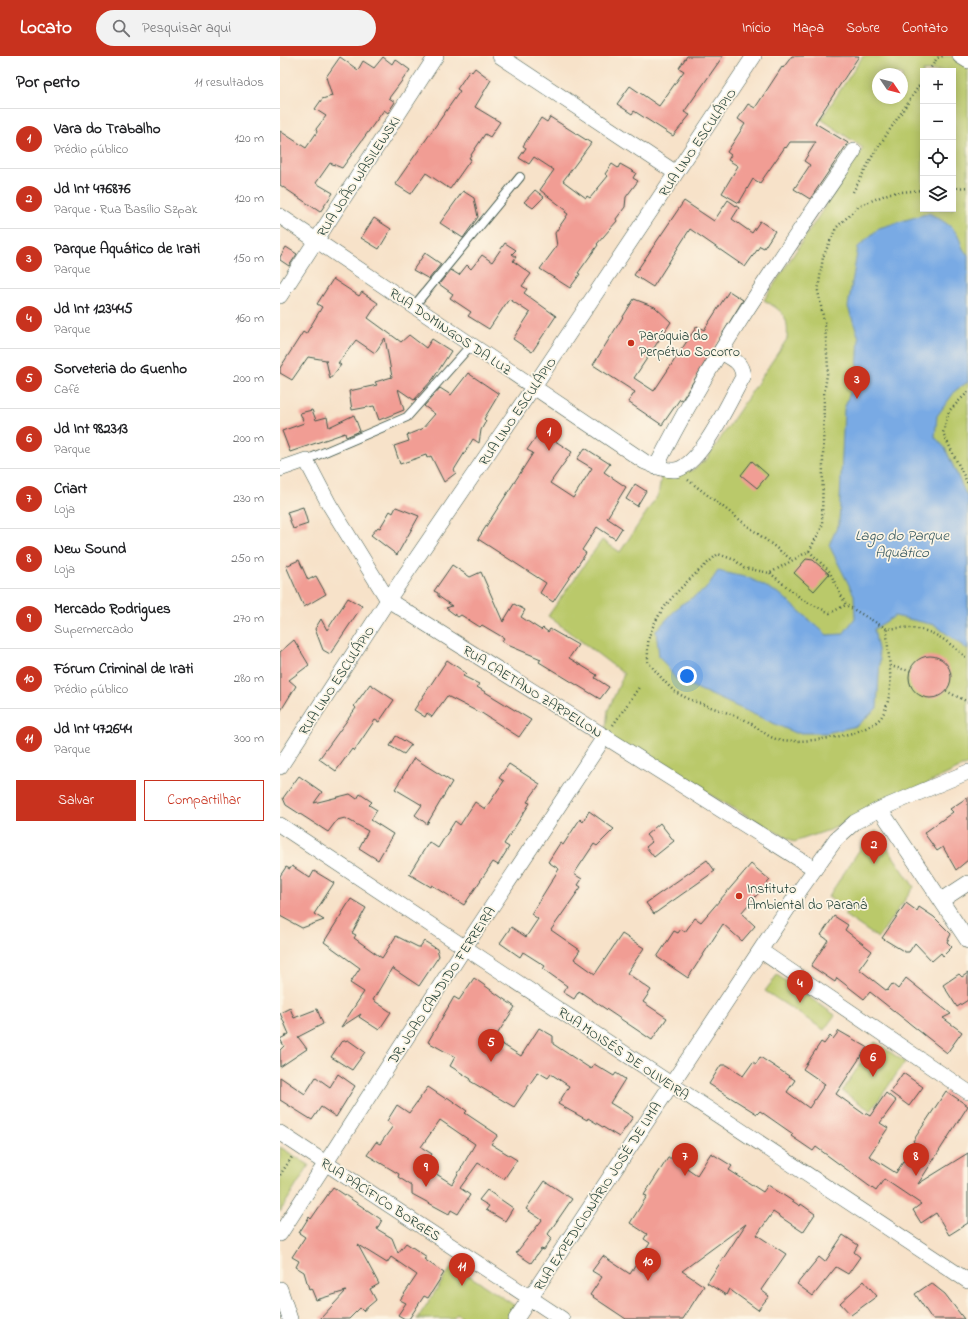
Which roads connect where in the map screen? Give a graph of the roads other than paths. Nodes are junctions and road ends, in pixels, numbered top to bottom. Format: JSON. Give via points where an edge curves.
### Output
{"nodes":[{"id":1,"x":436,"y":56,"type":"edge"},
{"id":2,"x":500,"y":56,"type":"edge"},
{"id":3,"x":754,"y":56,"type":"edge"},
{"id":4,"x":960,"y":56,"type":"edge"},
{"id":5,"x":968,"y":61,"type":"edge"},
{"id":6,"x":854,"y":151,"type":"dead end"},
{"id":7,"x":676,"y":173,"type":"junction"},
{"id":8,"x":520,"y":177,"type":"dead end"},
{"id":9,"x":280,"y":216,"type":"edge"},
{"id":10,"x":317,"y":240,"type":"junction"},
{"id":11,"x":280,"y":296,"type":"edge"},
{"id":12,"x":414,"y":306,"type":"junction"},
{"id":13,"x":471,"y":345,"type":"junction"},
{"id":14,"x":721,"y":352,"type":"junction"},
{"id":15,"x":534,"y":386,"type":"junction"},
{"id":16,"x":306,"y":460,"type":"junction"},
{"id":17,"x":656,"y":466,"type":"junction"},
{"id":18,"x":280,"y":469,"type":"edge"},
{"id":19,"x":388,"y":600,"type":"junction"},
{"id":20,"x":604,"y":736,"type":"junction"},
{"id":21,"x":280,"y":767,"type":"edge"},
{"id":22,"x":968,"y":772,"type":"edge"},
{"id":23,"x":880,"y":809,"type":"junction"},
{"id":24,"x":280,"y":825,"type":"edge"},
{"id":25,"x":815,"y":869,"type":"junction"},
{"id":26,"x":968,"y":883,"type":"edge"},
{"id":27,"x":942,"y":900,"type":"junction"},
{"id":28,"x":968,"y":941,"type":"edge"},
{"id":29,"x":465,"y":947,"type":"junction"},
{"id":30,"x":761,"y":951,"type":"junction"},
{"id":31,"x":671,"y":1085,"type":"junction"},
{"id":32,"x":968,"y":1092,"type":"edge"},
{"id":33,"x":280,"y":1133,"type":"edge"},
{"id":34,"x":327,"y":1163,"type":"junction"},
{"id":35,"x":280,"y":1234,"type":"edge"},
{"id":36,"x":968,"y":1281,"type":"edge"},
{"id":37,"x":280,"y":1289,"type":"edge"},
{"id":38,"x":531,"y":1298,"type":"junction"},
{"id":39,"x":290,"y":1319,"type":"edge"},
{"id":40,"x":516,"y":1319,"type":"edge"},
{"id":41,"x":562,"y":1319,"type":"edge"}],
"edges":[{"from":1,"to":10,"type":"street","name":"RUA JOÃO WASILEWSKI"},
{"from":2,"to":7,"type":"street"},
{"from":3,"to":7,"type":"street","name":"RUA LINO ESCULÁPIO"},
{"from":4,"to":5,"type":"street"},
{"from":6,"to":14,"type":"street","via":[[756,295]]},
{"from":7,"to":15,"type":"street","name":"RUA LINO ESCULÁPIO"},
{"from":8,"to":12,"type":"lane"},
{"from":9,"to":10,"type":"street","name":"RUA DOMINGOS DA LUZ"},
{"from":10,"to":11,"type":"street","name":"RUA JOÃO WASILEWSKI"},
{"from":10,"to":12,"type":"street","name":"RUA DOMINGOS DA LUZ"},
{"from":12,"to":13,"type":"street","name":"RUA DOMINGOS DA LUZ"},
{"from":13,"to":15,"type":"street","name":"RUA DOMINGOS DA LUZ"},
{"from":13,"to":16,"type":"lane","via":[[407,417]]},
{"from":14,"to":17,"type":"street"},
{"from":14,"to":17,"type":"street","name":"RUA DOMINGOS DA LUZ","via":[[738,361],[742,368],[742,376],[702,451],[681,467]]},
{"from":15,"to":17,"type":"street","name":"RUA DOMINGOS DA LUZ","via":[[645,462]]},
{"from":15,"to":19,"type":"street","name":"RUA LINO ESCULÁPIO"},
{"from":16,"to":18,"type":"street"},
{"from":16,"to":19,"type":"street","name":"RUA CAETANO ZARPELLON","via":[[329,504]]},
{"from":19,"to":20,"type":"street","name":"RUA CAETANO ZARPELLON"},
{"from":19,"to":21,"type":"street","name":"RUA LINO ESCULÁPIO"},
{"from":20,"to":25,"type":"street","name":"RUA CAETANO ZARPELLON"},
{"from":20,"to":29,"type":"street","name":"DR. JOAO CANDIDO FERREIRA"},
{"from":22,"to":23,"type":"street","name":"RUA EXPEDICIONÁRIO JOSÉ DE LIMA"},
{"from":23,"to":25,"type":"street","name":"RUA EXPEDICIONÁRIO JOSÉ DE LIMA","via":[[855,822],[836,839]]},
{"from":23,"to":27,"type":"street"},
{"from":24,"to":29,"type":"street","name":"RUA MOISÉS DE OLIVEIRA"},
{"from":25,"to":30,"type":"street","name":"RUA EXPEDICIONÁRIO JOSÉ DE LIMA"},
{"from":26,"to":27,"type":"street"},
{"from":27,"to":28,"type":"street"},
{"from":29,"to":31,"type":"street","name":"RUA MOISÉS DE OLIVEIRA"},
{"from":29,"to":34,"type":"street","name":"DR. JOAO CANDIDO FERREIRA"},
{"from":30,"to":31,"type":"street","name":"RUA EXPEDICIONÁRIO JOSÉ DE LIMA"},
{"from":30,"to":32,"type":"street"},
{"from":31,"to":36,"type":"street","name":"RUA MOISÉS DE OLIVEIRA"},
{"from":31,"to":38,"type":"street","name":"RUA EXPEDICIONÁRIO JOSÉ DE LIMA"},
{"from":33,"to":34,"type":"street","name":"RUA PACÍFICO BORGES"},
{"from":34,"to":35,"type":"street","name":"DR. JOAO CANDIDO FERREIRA"},
{"from":34,"to":38,"type":"street","name":"RUA PACÍFICO BORGES"},
{"from":37,"to":39,"type":"street"},
{"from":38,"to":40,"type":"street","name":"RUA EXPEDICIONÁRIO JOSÉ DE LIMA"},
{"from":38,"to":41,"type":"street","name":"RUA PACÍFICO BORGES"}]}
